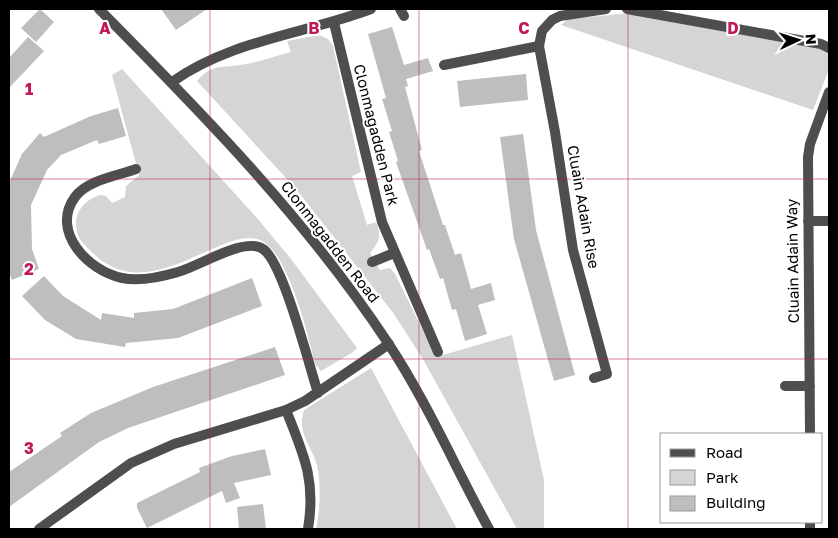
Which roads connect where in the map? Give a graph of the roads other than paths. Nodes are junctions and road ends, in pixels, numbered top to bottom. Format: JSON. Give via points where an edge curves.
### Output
{"nodes":[{"id":1,"x":99,"y":9,"type":"edge"},
{"id":2,"x":371,"y":9,"type":"edge"},
{"id":3,"x":606,"y":9,"type":"edge"},
{"id":4,"x":628,"y":9,"type":"edge"},
{"id":5,"x":334,"y":23,"type":"junction"},
{"id":6,"x":539,"y":46,"type":"junction"},
{"id":7,"x":829,"y":48,"type":"edge"},
{"id":8,"x":444,"y":65,"type":"dead end"},
{"id":9,"x":172,"y":82,"type":"junction"},
{"id":10,"x":829,"y":92,"type":"edge"},
{"id":11,"x":136,"y":169,"type":"dead end"},
{"id":12,"x":808,"y":221,"type":"junction"},
{"id":13,"x":829,"y":221,"type":"edge"},
{"id":14,"x":394,"y":253,"type":"junction"},
{"id":15,"x":372,"y":262,"type":"dead end"},
{"id":16,"x":389,"y":344,"type":"junction"},
{"id":17,"x":438,"y":352,"type":"dead end"},
{"id":18,"x":594,"y":378,"type":"dead end"},
{"id":19,"x":785,"y":386,"type":"dead end"},
{"id":20,"x":810,"y":386,"type":"junction"},
{"id":21,"x":318,"y":393,"type":"junction"},
{"id":22,"x":286,"y":410,"type":"junction"},
{"id":23,"x":810,"y":433,"type":"edge"},
{"id":24,"x":39,"y":529,"type":"edge"},
{"id":25,"x":308,"y":529,"type":"edge"},
{"id":26,"x":489,"y":529,"type":"edge"}],
"edges":[{"from":1,"to":9,"type":"street","name":"Clonmagadden Road"},
{"from":2,"to":5,"type":"street"},
{"from":3,"to":6,"type":"street","name":"Cluain Adain Rise","via":[[552,20],[542,31]]},
{"from":4,"to":7,"type":"street"},
{"from":5,"to":9,"type":"street","via":[[253,43],[205,63]]},
{"from":5,"to":14,"type":"street","name":"Clonmagadden Park","via":[[368,170]]},
{"from":6,"to":8,"type":"street"},
{"from":6,"to":18,"type":"street","name":"Cluain Adain Rise","via":[[556,132],[572,250],[607,374]]},
{"from":9,"to":16,"type":"street","name":"Clonmagadden Road","via":[[290,212],[349,286]]},
{"from":10,"to":12,"type":"street","name":"Cluain Adain Way","via":[[810,144]]},
{"from":11,"to":21,"type":"street","via":[[89,185],[75,197],[68,213],[67,229],[76,248],[90,263],[110,274],[143,279],[179,272],[237,248],[262,247],[271,255],[280,274]]},
{"from":12,"to":13,"type":"street"},
{"from":12,"to":20,"type":"street","name":"Cluain Adain Way"},
{"from":14,"to":15,"type":"street"},
{"from":14,"to":17,"type":"street","name":"Clonmagadden Park"},
{"from":16,"to":21,"type":"street"},
{"from":16,"to":26,"type":"street","name":"Clonmagadden Road"},
{"from":19,"to":20,"type":"street"},
{"from":20,"to":23,"type":"street","name":"Cluain Adain Way"},
{"from":21,"to":22,"type":"street"},
{"from":22,"to":24,"type":"street","via":[[208,433],[131,463]]},
{"from":22,"to":25,"type":"street","via":[[310,479]]}]}
